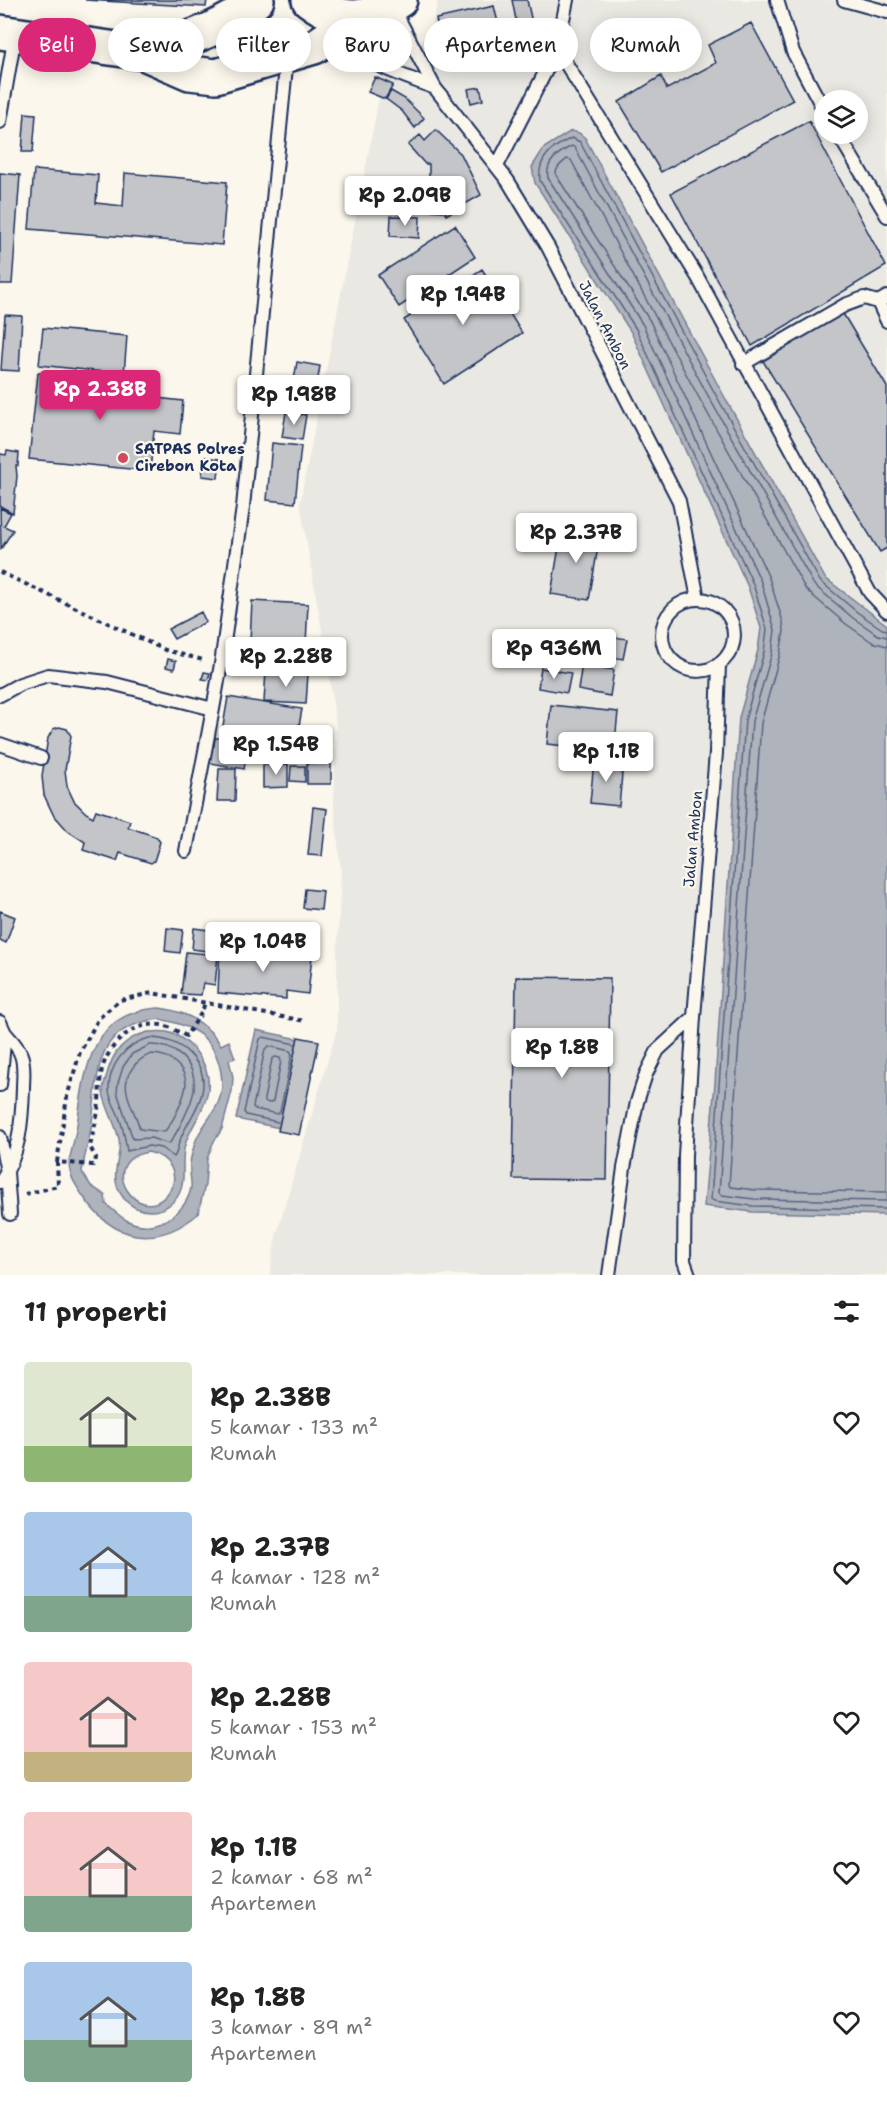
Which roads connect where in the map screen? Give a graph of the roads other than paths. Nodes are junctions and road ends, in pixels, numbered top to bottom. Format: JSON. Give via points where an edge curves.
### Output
{"nodes":[{"id":1,"x":257,"y":0,"type":"edge"},
{"id":2,"x":308,"y":0,"type":"edge"},
{"id":3,"x":567,"y":0,"type":"edge"},
{"id":4,"x":777,"y":0,"type":"edge"},
{"id":5,"x":844,"y":0,"type":"edge"},
{"id":6,"x":397,"y":2,"type":"edge"},
{"id":7,"x":887,"y":12,"type":"edge"},
{"id":8,"x":359,"y":17,"type":"joint"},
{"id":9,"x":563,"y":18,"type":"edge"},
{"id":10,"x":323,"y":22,"type":"edge"},
{"id":11,"x":204,"y":32,"type":"edge"},
{"id":12,"x":8,"y":34,"type":"edge"},
{"id":13,"x":108,"y":48,"type":"edge"},
{"id":14,"x":188,"y":72,"type":"edge"},
{"id":15,"x":230,"y":72,"type":"edge"},
{"id":16,"x":285,"y":72,"type":"edge"},
{"id":17,"x":394,"y":72,"type":"edge"},
{"id":18,"x":545,"y":72,"type":"edge"},
{"id":19,"x":571,"y":72,"type":"edge"},
{"id":20,"x":435,"y":88,"type":"junction"},
{"id":21,"x":814,"y":91,"type":"edge"},
{"id":22,"x":0,"y":122,"type":"edge"},
{"id":23,"x":844,"y":144,"type":"edge"},
{"id":24,"x":497,"y":166,"type":"junction"},
{"id":25,"x":887,"y":216,"type":"edge"},
{"id":26,"x":883,"y":299,"type":"edge"},
{"id":27,"x":887,"y":321,"type":"edge"},
{"id":28,"x":743,"y":363,"type":"junction"},
{"id":29,"x":699,"y":599,"type":"junction"},
{"id":30,"x":887,"y":611,"type":"edge"},
{"id":31,"x":719,"y":664,"type":"junction"},
{"id":32,"x":0,"y":695,"type":"edge"},
{"id":33,"x":213,"y":710,"type":"junction"},
{"id":34,"x":0,"y":744,"type":"edge"},
{"id":35,"x":41,"y":758,"type":"dead end"},
{"id":36,"x":186,"y":851,"type":"dead end"},
{"id":37,"x":694,"y":1017,"type":"junction"},
{"id":38,"x":2,"y":1028,"type":"edge"},
{"id":39,"x":0,"y":1085,"type":"edge"},
{"id":40,"x":0,"y":1137,"type":"edge"},
{"id":41,"x":4,"y":1177,"type":"edge"},
{"id":42,"x":10,"y":1214,"type":"dead end"},
{"id":43,"x":609,"y":1275,"type":"edge"},
{"id":44,"x":689,"y":1275,"type":"edge"}],
"edges":[{"from":1,"to":11,"type":"highway","via":[[242,13]]},
{"from":2,"to":8,"type":"highway","via":[[340,16]]},
{"from":2,"to":10,"type":"lane"},
{"from":3,"to":9,"type":"lane"},
{"from":4,"to":21,"type":"lane","via":[[793,52]]},
{"from":5,"to":7,"type":"lane"},
{"from":6,"to":8,"type":"highway","via":[[381,12]]},
{"from":6,"to":20,"type":"lane","name":"Jalan Ambon"},
{"from":12,"to":13,"type":"highway"},
{"from":12,"to":22,"type":"lane"},
{"from":14,"to":15,"type":"highway","via":[[216,76]]},
{"from":16,"to":33,"type":"lane","via":[[243,507]]},
{"from":17,"to":20,"type":"lane"},
{"from":18,"to":24,"type":"lane"},
{"from":19,"to":28,"type":"lane","via":[[692,267]]},
{"from":20,"to":24,"type":"lane","name":"Jalan Ambon"},
{"from":23,"to":25,"type":"lane"},
{"from":24,"to":29,"type":"lane","name":"Jalan Ambon","via":[[548,247],[679,501]]},
{"from":26,"to":27,"type":"lane"},
{"from":26,"to":28,"type":"lane","via":[[864,298],[845,305]]},
{"from":28,"to":30,"type":"lane","via":[[870,593]]},
{"from":29,"to":31,"type":"lane","via":[[720,606],[732,624],[732,647]]},
{"from":29,"to":31,"type":"lane","via":[[687,600],[669,613],[662,634],[664,646],[669,656],[686,669],[709,670]]},
{"from":31,"to":37,"type":"lane","name":"Jalan Ambon","via":[[716,753]]},
{"from":32,"to":33,"type":"lane","via":[[48,675],[107,682]]},
{"from":33,"to":36,"type":"lane"},
{"from":34,"to":35,"type":"lane"},
{"from":37,"to":43,"type":"lane","via":[[658,1050],[643,1083],[628,1146]]},
{"from":37,"to":44,"type":"lane","name":"Jalan Ambon","via":[[683,1223],[684,1261]]},
{"from":38,"to":39,"type":"lane"},
{"from":38,"to":41,"type":"lane","via":[[22,1056],[23,1068],[21,1130]]},
{"from":40,"to":41,"type":"lane"},
{"from":41,"to":42,"type":"lane"}]}
